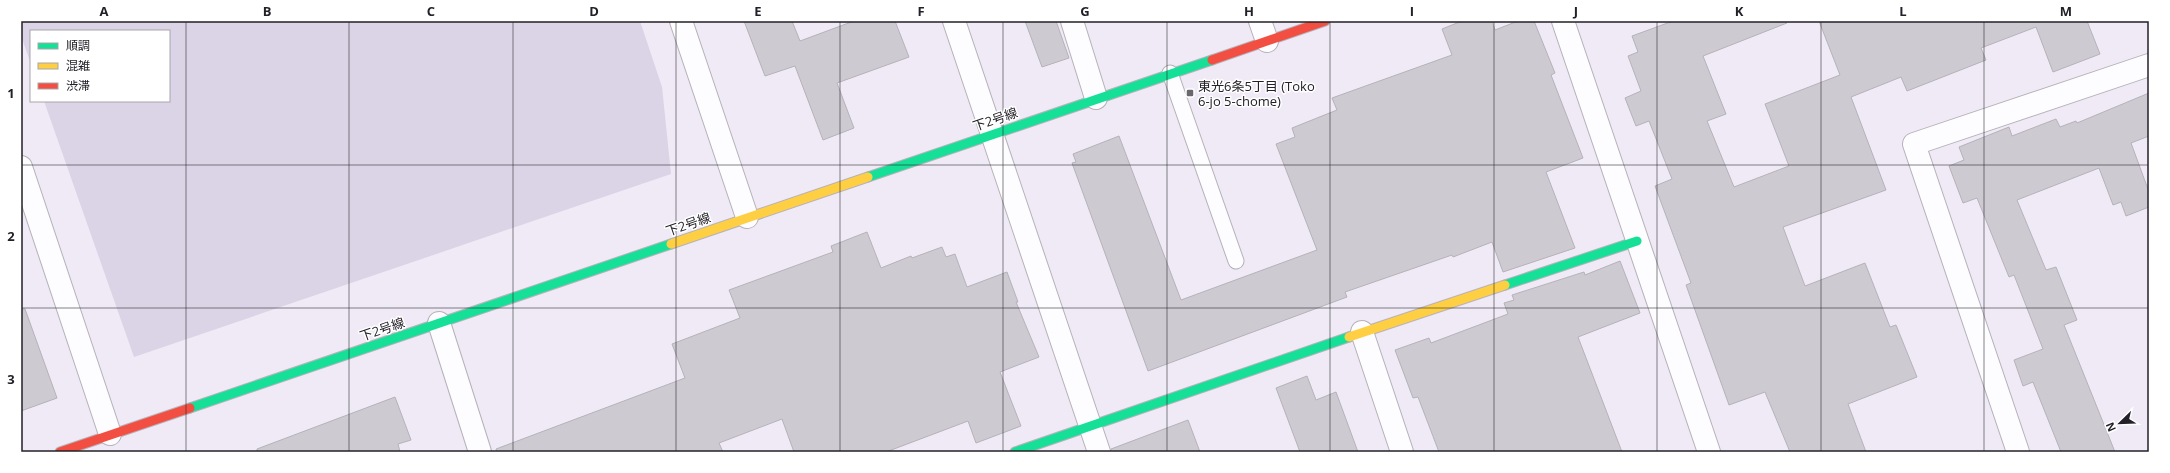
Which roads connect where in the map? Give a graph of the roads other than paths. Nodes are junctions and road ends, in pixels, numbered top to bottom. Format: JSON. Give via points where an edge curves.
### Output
{"nodes":[{"id":1,"x":681,"y":21,"type":"edge"},
{"id":2,"x":954,"y":21,"type":"edge"},
{"id":3,"x":1072,"y":21,"type":"edge"},
{"id":4,"x":1325,"y":21,"type":"edge"},
{"id":5,"x":1563,"y":21,"type":"edge"},
{"id":6,"x":1263,"y":31,"type":"edge"},
{"id":7,"x":2149,"y":65,"type":"edge"},
{"id":8,"x":1170,"y":73,"type":"junction"},
{"id":9,"x":1096,"y":98,"type":"junction"},
{"id":10,"x":991,"y":133,"type":"junction"},
{"id":11,"x":21,"y":167,"type":"edge"},
{"id":12,"x":747,"y":217,"type":"junction"},
{"id":13,"x":1637,"y":240,"type":"junction"},
{"id":14,"x":1236,"y":261,"type":"dead end"},
{"id":15,"x":439,"y":323,"type":"junction"},
{"id":16,"x":1362,"y":332,"type":"junction"},
{"id":17,"x":1090,"y":426,"type":"junction"},
{"id":18,"x":110,"y":434,"type":"junction"},
{"id":19,"x":60,"y":452,"type":"edge"},
{"id":20,"x":480,"y":452,"type":"edge"},
{"id":21,"x":1014,"y":452,"type":"edge"},
{"id":22,"x":1099,"y":452,"type":"edge"},
{"id":23,"x":1402,"y":452,"type":"edge"},
{"id":24,"x":1709,"y":452,"type":"edge"},
{"id":25,"x":2018,"y":452,"type":"edge"}],
"edges":[{"from":1,"to":12,"type":"street"},
{"from":2,"to":10,"type":"street"},
{"from":3,"to":9,"type":"street"},
{"from":4,"to":6,"type":"street","name":"下2号線"},
{"from":5,"to":13,"type":"street"},
{"from":6,"to":8,"type":"street","name":"下2号線"},
{"from":7,"to":25,"type":"street","via":[[1914,144]]},
{"from":8,"to":9,"type":"street","name":"下2号線"},
{"from":8,"to":14,"type":"lane"},
{"from":9,"to":10,"type":"street","name":"下2号線"},
{"from":10,"to":12,"type":"street","name":"下2号線"},
{"from":10,"to":17,"type":"street"},
{"from":11,"to":18,"type":"street"},
{"from":12,"to":15,"type":"street","name":"下2号線"},
{"from":13,"to":16,"type":"street"},
{"from":13,"to":24,"type":"street"},
{"from":15,"to":18,"type":"street","name":"下2号線"},
{"from":15,"to":20,"type":"street"},
{"from":16,"to":17,"type":"street"},
{"from":16,"to":23,"type":"street"},
{"from":17,"to":21,"type":"street"},
{"from":17,"to":22,"type":"street"},
{"from":18,"to":19,"type":"street","name":"下2号線"}]}
